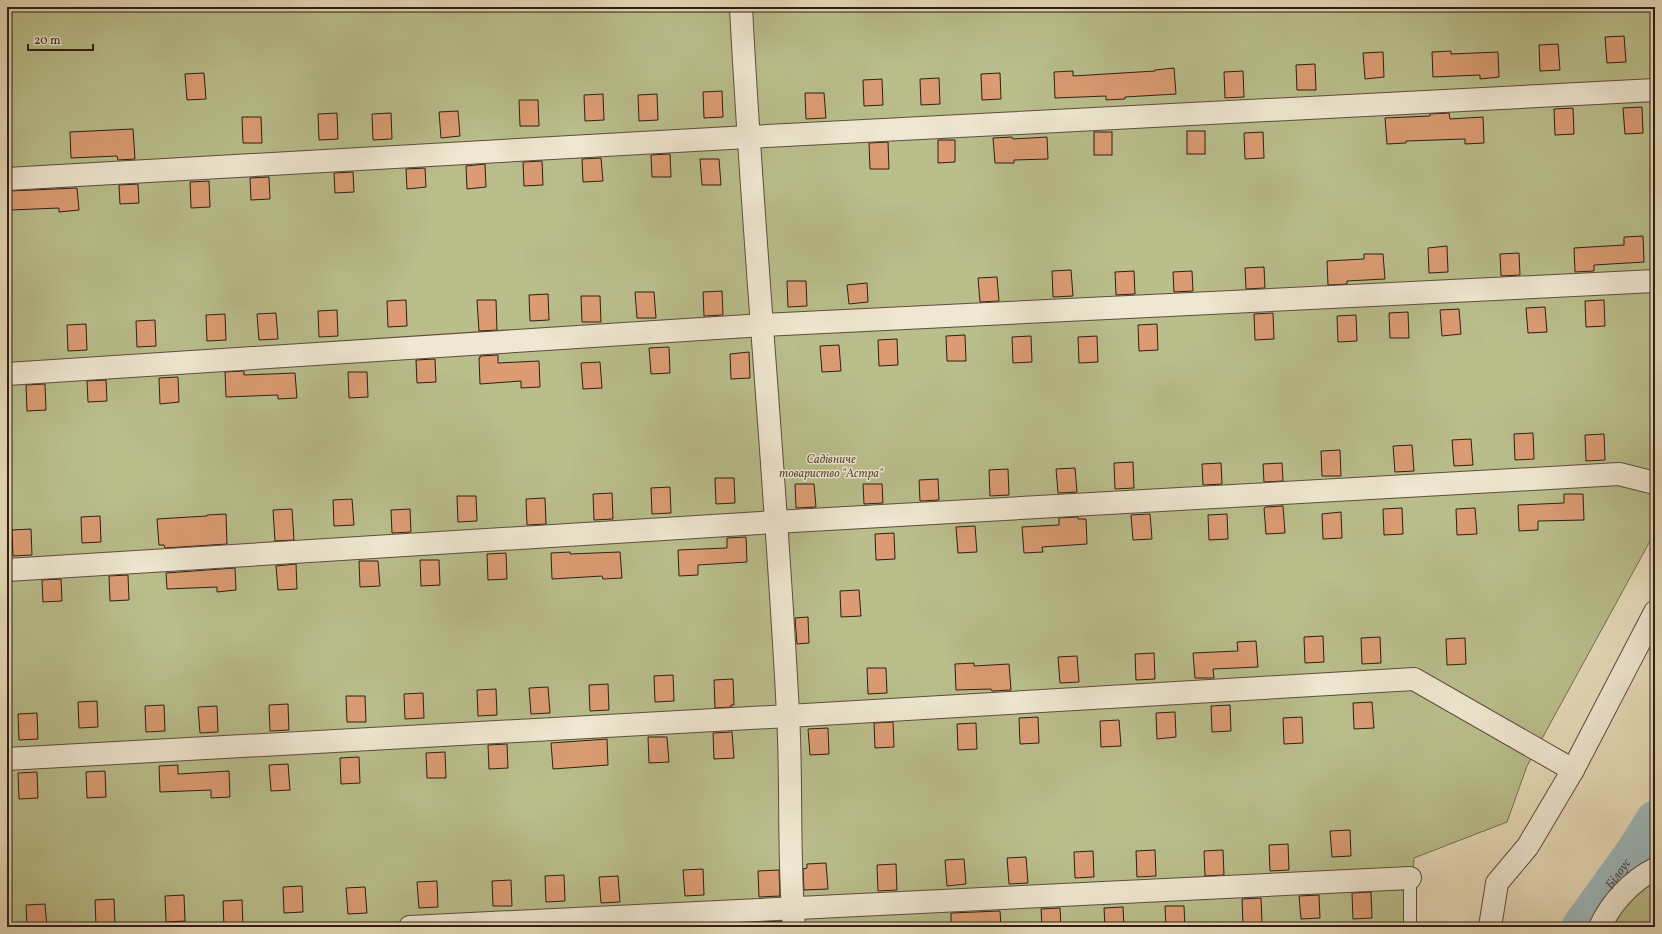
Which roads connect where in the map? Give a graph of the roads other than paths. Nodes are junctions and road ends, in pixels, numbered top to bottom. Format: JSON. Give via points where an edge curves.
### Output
{"nodes":[{"id":1,"x":741,"y":7,"type":"edge"},
{"id":2,"x":1655,"y":90,"type":"edge"},
{"id":3,"x":748,"y":137,"type":"junction"},
{"id":4,"x":7,"y":179,"type":"edge"},
{"id":5,"x":1655,"y":281,"type":"edge"},
{"id":6,"x":763,"y":325,"type":"junction"},
{"id":7,"x":7,"y":374,"type":"edge"},
{"id":8,"x":1655,"y":482,"type":"edge"},
{"id":9,"x":775,"y":522,"type":"junction"},
{"id":10,"x":7,"y":570,"type":"edge"},
{"id":11,"x":1655,"y":612,"type":"edge"},
{"id":12,"x":788,"y":716,"type":"junction"},
{"id":13,"x":7,"y":759,"type":"edge"},
{"id":14,"x":1573,"y":770,"type":"junction"},
{"id":15,"x":1655,"y":869,"type":"edge"},
{"id":16,"x":1410,"y":878,"type":"joint"},
{"id":17,"x":793,"y":918,"type":"edge"},
{"id":18,"x":410,"y":927,"type":"edge"},
{"id":19,"x":1410,"y":927,"type":"edge"},
{"id":20,"x":1490,"y":927,"type":"edge"},
{"id":21,"x":1600,"y":927,"type":"edge"}],
"edges":[{"from":1,"to":3,"type":"street"},
{"from":2,"to":3,"type":"street"},
{"from":3,"to":4,"type":"street"},
{"from":3,"to":6,"type":"street"},
{"from":5,"to":6,"type":"street"},
{"from":6,"to":7,"type":"street"},
{"from":6,"to":9,"type":"street"},
{"from":8,"to":9,"type":"street","via":[[1619,474]]},
{"from":9,"to":10,"type":"street"},
{"from":9,"to":12,"type":"street"},
{"from":11,"to":14,"type":"street"},
{"from":12,"to":13,"type":"street"},
{"from":12,"to":14,"type":"street","via":[[1414,679]]},
{"from":12,"to":17,"type":"street"},
{"from":14,"to":20,"type":"street","via":[[1528,846],[1497,883]]},
{"from":15,"to":21,"type":"street","via":[[1639,877],[1607,911]]},
{"from":16,"to":17,"type":"street"},
{"from":16,"to":19,"type":"lane"},
{"from":17,"to":18,"type":"street"}]}
